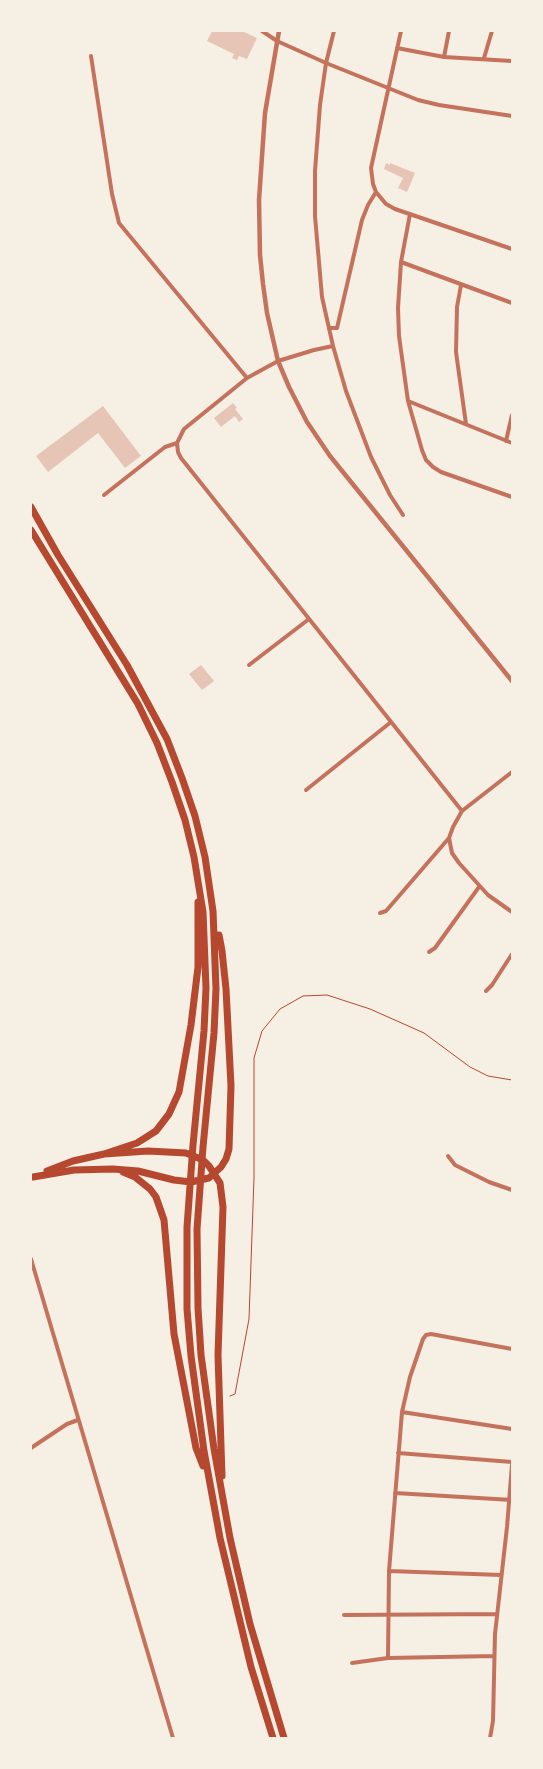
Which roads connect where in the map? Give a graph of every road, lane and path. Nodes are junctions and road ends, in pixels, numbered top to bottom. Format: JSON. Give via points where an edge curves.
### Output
{"nodes":[{"id":1,"x":262,"y":31,"type":"edge"},
{"id":2,"x":279,"y":31,"type":"edge"},
{"id":3,"x":334,"y":31,"type":"edge"},
{"id":4,"x":401,"y":31,"type":"edge"},
{"id":5,"x":449,"y":31,"type":"edge"},
{"id":6,"x":492,"y":31,"type":"edge"},
{"id":7,"x":277,"y":41,"type":"junction"},
{"id":8,"x":397,"y":48,"type":"junction"},
{"id":9,"x":92,"y":56,"type":"dead end"},
{"id":10,"x":444,"y":57,"type":"junction"},
{"id":11,"x":484,"y":58,"type":"junction"},
{"id":12,"x":512,"y":61,"type":"edge"},
{"id":13,"x":326,"y":64,"type":"junction"},
{"id":14,"x":388,"y":88,"type":"junction"},
{"id":15,"x":512,"y":116,"type":"edge"},
{"id":16,"x":376,"y":192,"type":"junction"},
{"id":17,"x":410,"y":214,"type":"junction"},
{"id":18,"x":512,"y":250,"type":"edge"},
{"id":19,"x":401,"y":262,"type":"junction"},
{"id":20,"x":461,"y":285,"type":"junction"},
{"id":21,"x":512,"y":303,"type":"edge"},
{"id":22,"x":329,"y":328,"type":"junction"},
{"id":23,"x":333,"y":346,"type":"junction"},
{"id":24,"x":278,"y":361,"type":"junction"},
{"id":25,"x":247,"y":378,"type":"junction"},
{"id":26,"x":408,"y":401,"type":"junction"},
{"id":27,"x":512,"y":415,"type":"edge"},
{"id":28,"x":466,"y":424,"type":"junction"},
{"id":29,"x":506,"y":441,"type":"junction"},
{"id":30,"x":177,"y":443,"type":"junction"},
{"id":31,"x":512,"y":443,"type":"edge"},
{"id":32,"x":104,"y":495,"type":"dead end"},
{"id":33,"x":512,"y":497,"type":"edge"},
{"id":34,"x":31,"y":507,"type":"edge"},
{"id":35,"x":403,"y":515,"type":"dead end"},
{"id":36,"x":31,"y":530,"type":"edge"},
{"id":37,"x":309,"y":618,"type":"junction"},
{"id":38,"x":250,"y":665,"type":"dead end"},
{"id":39,"x":512,"y":681,"type":"edge"},
{"id":40,"x":391,"y":722,"type":"junction"},
{"id":41,"x":512,"y":772,"type":"edge"},
{"id":42,"x":306,"y":790,"type":"dead end"},
{"id":43,"x":462,"y":811,"type":"junction"},
{"id":44,"x":450,"y":838,"type":"junction"},
{"id":45,"x":198,"y":881,"type":"junction"},
{"id":46,"x":479,"y":887,"type":"junction"},
{"id":47,"x":214,"y":911,"type":"junction"},
{"id":48,"x":512,"y":912,"type":"edge"},
{"id":49,"x":380,"y":913,"type":"dead end"},
{"id":50,"x":429,"y":952,"type":"dead end"},
{"id":51,"x":512,"y":954,"type":"edge"},
{"id":52,"x":486,"y":991,"type":"dead end"},
{"id":53,"x":512,"y":1080,"type":"edge"},
{"id":54,"x":104,"y":1154,"type":"junction"},
{"id":55,"x":448,"y":1156,"type":"dead end"},
{"id":56,"x":113,"y":1169,"type":"junction"},
{"id":57,"x":212,"y":1176,"type":"junction"},
{"id":58,"x":512,"y":1190,"type":"edge"},
{"id":59,"x":31,"y":1259,"type":"edge"},
{"id":60,"x":512,"y":1349,"type":"edge"},
{"id":61,"x":230,"y":1396,"type":"dead end"},
{"id":62,"x":402,"y":1412,"type":"junction"},
{"id":63,"x":78,"y":1420,"type":"junction"},
{"id":64,"x":512,"y":1429,"type":"edge"},
{"id":65,"x":31,"y":1448,"type":"edge"},
{"id":66,"x":398,"y":1453,"type":"junction"},
{"id":67,"x":512,"y":1463,"type":"edge"},
{"id":68,"x":210,"y":1487,"type":"junction"},
{"id":69,"x":395,"y":1494,"type":"junction"},
{"id":70,"x":222,"y":1497,"type":"junction"},
{"id":71,"x":510,"y":1500,"type":"edge"},
{"id":72,"x":389,"y":1571,"type":"junction"},
{"id":73,"x":501,"y":1575,"type":"junction"},
{"id":74,"x":496,"y":1614,"type":"junction"},
{"id":75,"x":344,"y":1615,"type":"dead end"},
{"id":76,"x":389,"y":1615,"type":"junction"},
{"id":77,"x":494,"y":1656,"type":"junction"},
{"id":78,"x":388,"y":1658,"type":"junction"},
{"id":79,"x":352,"y":1663,"type":"dead end"},
{"id":80,"x":173,"y":1738,"type":"edge"},
{"id":81,"x":273,"y":1738,"type":"edge"},
{"id":82,"x":284,"y":1738,"type":"edge"},
{"id":83,"x":490,"y":1738,"type":"edge"}],
"edges":[{"from":1,"to":7,"type":"street"},
{"from":2,"to":7,"type":"street"},
{"from":3,"to":13,"type":"street"},
{"from":4,"to":8,"type":"street"},
{"from":5,"to":10,"type":"street"},
{"from":6,"to":11,"type":"street"},
{"from":7,"to":13,"type":"street"},
{"from":7,"to":24,"type":"street","via":[[265,113],[259,200],[263,284]]},
{"from":8,"to":10,"type":"street"},
{"from":8,"to":14,"type":"street"},
{"from":9,"to":25,"type":"street","via":[[119,223]]},
{"from":10,"to":11,"type":"street"},
{"from":11,"to":12,"type":"street"},
{"from":13,"to":14,"type":"street"},
{"from":13,"to":22,"type":"street","via":[[316,142],[314,192],[322,297]]},
{"from":14,"to":15,"type":"street","via":[[439,105]]},
{"from":14,"to":16,"type":"street","via":[[370,168]]},
{"from":16,"to":17,"type":"street","via":[[386,204]]},
{"from":16,"to":22,"type":"street","via":[[362,220],[337,328]]},
{"from":17,"to":18,"type":"street"},
{"from":17,"to":19,"type":"street"},
{"from":19,"to":20,"type":"street"},
{"from":19,"to":26,"type":"street","via":[[398,308]]},
{"from":20,"to":21,"type":"street"},
{"from":20,"to":28,"type":"street","via":[[456,352]]},
{"from":22,"to":23,"type":"street"},
{"from":23,"to":24,"type":"street"},
{"from":23,"to":35,"type":"street","via":[[371,457]]},
{"from":24,"to":25,"type":"street"},
{"from":24,"to":39,"type":"street","via":[[307,422],[330,456]]},
{"from":25,"to":30,"type":"street","via":[[184,429]]},
{"from":26,"to":28,"type":"street"},
{"from":26,"to":33,"type":"street","via":[[422,450],[433,467]]},
{"from":27,"to":29,"type":"street"},
{"from":28,"to":29,"type":"street"},
{"from":29,"to":31,"type":"street"},
{"from":30,"to":32,"type":"street","via":[[165,447]]},
{"from":30,"to":37,"type":"street","via":[[181,458]]},
{"from":34,"to":47,"type":"highway","via":[[127,664],[167,739],[195,816]]},
{"from":36,"to":45,"type":"highway","via":[[118,670],[157,743],[185,820]]},
{"from":37,"to":38,"type":"street"},
{"from":37,"to":40,"type":"street"},
{"from":40,"to":42,"type":"street"},
{"from":40,"to":43,"type":"street"},
{"from":41,"to":43,"type":"street"},
{"from":43,"to":44,"type":"street"},
{"from":44,"to":46,"type":"street","via":[[452,853]]},
{"from":44,"to":49,"type":"street","via":[[386,911]]},
{"from":45,"to":54,"type":"highway","via":[[197,973],[191,1025],[176,1098],[163,1123],[148,1137]]},
{"from":45,"to":68,"type":"highway","via":[[205,930],[206,988],[186,1269],[191,1356]]},
{"from":46,"to":48,"type":"street"},
{"from":46,"to":50,"type":"street"},
{"from":47,"to":57,"type":"highway","via":[[226,989],[231,1105],[229,1149],[226,1159]]},
{"from":47,"to":70,"type":"highway","via":[[214,1033],[199,1197],[197,1269],[201,1355]]},
{"from":51,"to":52,"type":"street"},
{"from":53,"to":61,"type":"path","via":[[488,1076],[470,1067],[424,1032],[327,995],[303,996],[280,1009],[262,1031],[254,1058],[254,1178],[248,1319],[235,1394]]},
{"from":54,"to":56,"type":"highway","via":[[73,1161],[33,1177],[74,1170]]},
{"from":54,"to":57,"type":"highway","via":[[178,1152],[194,1156],[210,1166]]},
{"from":55,"to":58,"type":"street","via":[[455,1165]]},
{"from":56,"to":57,"type":"highway","via":[[191,1182]]},
{"from":56,"to":68,"type":"highway","via":[[144,1183],[161,1208],[176,1350],[196,1448]]},
{"from":57,"to":70,"type":"highway","via":[[223,1194],[218,1355]]},
{"from":59,"to":63,"type":"street"},
{"from":60,"to":62,"type":"street","via":[[426,1335],[410,1377]]},
{"from":62,"to":64,"type":"street"},
{"from":62,"to":66,"type":"street"},
{"from":63,"to":65,"type":"street"},
{"from":63,"to":80,"type":"street"},
{"from":66,"to":67,"type":"street"},
{"from":66,"to":69,"type":"street"},
{"from":67,"to":71,"type":"street"},
{"from":68,"to":81,"type":"highway","via":[[240,1626]]},
{"from":69,"to":71,"type":"street"},
{"from":69,"to":72,"type":"street"},
{"from":70,"to":82,"type":"highway","via":[[250,1624]]},
{"from":71,"to":73,"type":"street"},
{"from":72,"to":73,"type":"street"},
{"from":72,"to":76,"type":"street"},
{"from":73,"to":74,"type":"street"},
{"from":74,"to":76,"type":"street"},
{"from":74,"to":77,"type":"street"},
{"from":75,"to":76,"type":"street"},
{"from":76,"to":78,"type":"street"},
{"from":77,"to":78,"type":"street"},
{"from":77,"to":83,"type":"street"},
{"from":78,"to":79,"type":"street"}]}
